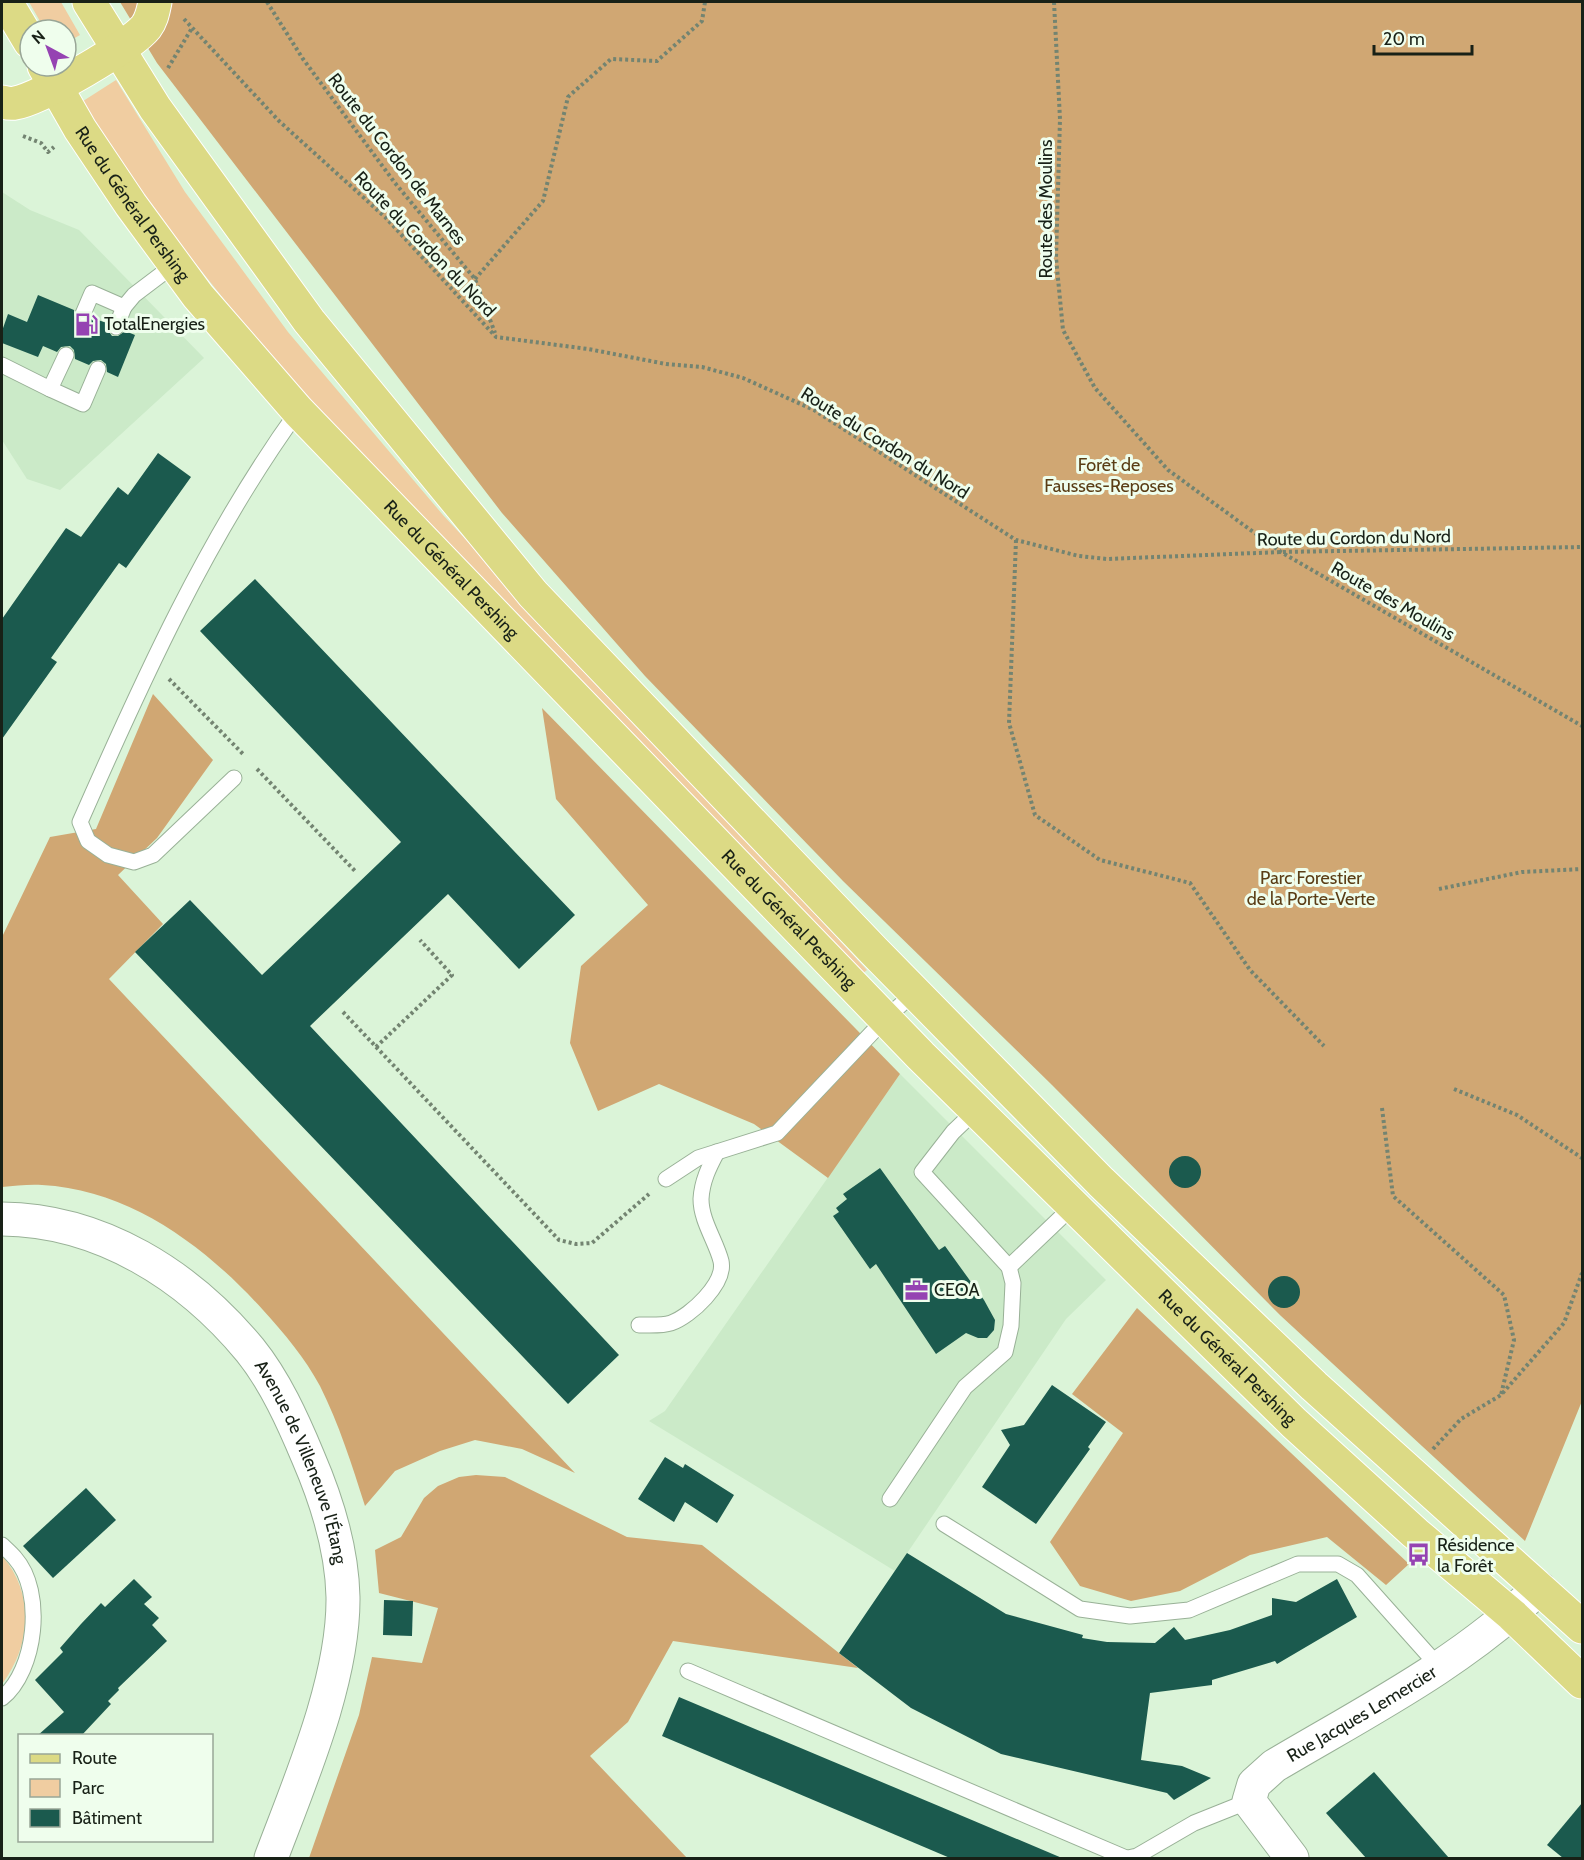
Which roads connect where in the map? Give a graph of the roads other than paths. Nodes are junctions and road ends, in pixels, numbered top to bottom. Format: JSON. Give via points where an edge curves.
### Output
{"nodes":[{"id":1,"x":6,"y":2,"type":"edge"},
{"id":2,"x":89,"y":2,"type":"edge"},
{"id":3,"x":155,"y":2,"type":"edge"},
{"id":4,"x":18,"y":22,"type":"edge"},
{"id":5,"x":118,"y":48,"type":"junction"},
{"id":6,"x":78,"y":64,"type":"edge"},
{"id":7,"x":48,"y":78,"type":"edge"},
{"id":8,"x":51,"y":78,"type":"edge"},
{"id":9,"x":2,"y":102,"type":"edge"},
{"id":10,"x":175,"y":264,"type":"junction"},
{"id":11,"x":124,"y":307,"type":"junction"},
{"id":12,"x":83,"y":314,"type":"dead end"},
{"id":13,"x":116,"y":327,"type":"dead end"},
{"id":14,"x":66,"y":355,"type":"dead end"},
{"id":15,"x":2,"y":365,"type":"edge"},
{"id":16,"x":98,"y":369,"type":"dead end"},
{"id":17,"x":51,"y":389,"type":"junction"},
{"id":18,"x":298,"y":411,"type":"junction"},
{"id":19,"x":234,"y":778,"type":"dead end"},
{"id":20,"x":915,"y":992,"type":"junction"},
{"id":21,"x":885,"y":1019,"type":"junction"},
{"id":22,"x":976,"y":1110,"type":"junction"},
{"id":23,"x":717,"y":1152,"type":"junction"},
{"id":24,"x":666,"y":1179,"type":"road end"},
{"id":25,"x":1073,"y":1206,"type":"junction"},
{"id":26,"x":2,"y":1219,"type":"edge"},
{"id":27,"x":1009,"y":1267,"type":"junction"},
{"id":28,"x":639,"y":1325,"type":"dead end"},
{"id":29,"x":890,"y":1498,"type":"dead end"},
{"id":30,"x":944,"y":1524,"type":"dead end"},
{"id":31,"x":2,"y":1545,"type":"edge"},
{"id":32,"x":1539,"y":1588,"type":"junction"},
{"id":33,"x":1512,"y":1615,"type":"junction"},
{"id":34,"x":1582,"y":1627,"type":"edge"},
{"id":35,"x":1440,"y":1668,"type":"junction"},
{"id":36,"x":688,"y":1671,"type":"dead end"},
{"id":37,"x":1582,"y":1682,"type":"edge"},
{"id":38,"x":2,"y":1698,"type":"edge"},
{"id":39,"x":1249,"y":1801,"type":"junction"},
{"id":40,"x":271,"y":1858,"type":"edge"},
{"id":41,"x":1127,"y":1858,"type":"edge"},
{"id":42,"x":1292,"y":1858,"type":"edge"}],
"edges":[{"from":1,"to":4,"type":"main road"},
{"from":2,"to":5,"type":"main road"},
{"from":3,"to":5,"type":"main road","via":[[144,29]]},
{"from":5,"to":6,"type":"main road"},
{"from":5,"to":20,"type":"main road","via":[[155,108],[309,321],[533,594]]},
{"from":7,"to":9,"type":"main road","via":[[15,104]]},
{"from":8,"to":10,"type":"main road","name":"Rue du Général Pershing","via":[[131,206]]},
{"from":10,"to":11,"type":"lane"},
{"from":10,"to":18,"type":"main road","name":"Rue du Général Pershing"},
{"from":11,"to":12,"type":"lane","via":[[92,293]]},
{"from":11,"to":13,"type":"lane"},
{"from":14,"to":17,"type":"lane"},
{"from":15,"to":17,"type":"lane"},
{"from":16,"to":17,"type":"lane","via":[[83,404]]},
{"from":18,"to":19,"type":"lane","via":[[234,509],[132,705],[80,822],[88,841],[108,855],[134,862],[153,855]]},
{"from":18,"to":21,"type":"main road","name":"Rue du Général Pershing"},
{"from":20,"to":21,"type":"lane"},
{"from":20,"to":32,"type":"main road","via":[[1109,1190],[1410,1474]]},
{"from":21,"to":22,"type":"main road","name":"Rue du Général Pershing"},
{"from":21,"to":23,"type":"lane","via":[[777,1133]]},
{"from":22,"to":25,"type":"main road","name":"Rue du Général Pershing"},
{"from":22,"to":27,"type":"lane","via":[[922,1172]]},
{"from":23,"to":24,"type":"lane","via":[[698,1158]]},
{"from":23,"to":28,"type":"lane","via":[[704,1176],[701,1202],[721,1263],[718,1280],[697,1307],[671,1323]]},
{"from":25,"to":27,"type":"lane"},
{"from":25,"to":33,"type":"main road","name":"Rue du Général Pershing","via":[[1294,1423],[1414,1533]]},
{"from":26,"to":40,"type":"street","name":"Avenue de Villeneuve l'Étang","via":[[53,1222],[107,1239],[160,1267],[210,1308],[251,1351],[279,1395],[323,1492],[338,1549],[343,1598],[339,1640],[329,1691]]},
{"from":27,"to":29,"type":"lane","via":[[1013,1283],[1011,1326],[1005,1352],[965,1387]]},
{"from":30,"to":35,"type":"lane","via":[[1080,1609],[1131,1617],[1189,1610],[1298,1564],[1338,1564],[1357,1575]]},
{"from":31,"to":38,"type":"lane","via":[[16,1559],[28,1583],[34,1610],[22,1675]]},
{"from":32,"to":33,"type":"street","name":"Rue Jacques Lemercier"},
{"from":32,"to":34,"type":"main road"},
{"from":33,"to":35,"type":"street","name":"Rue Jacques Lemercier"},
{"from":33,"to":37,"type":"main road","name":"Rue du Général Pershing"},
{"from":35,"to":39,"type":"street","name":"Rue Jacques Lemercier","via":[[1274,1766],[1254,1784]]},
{"from":36,"to":41,"type":"lane"},
{"from":39,"to":41,"type":"lane","via":[[1194,1822]]},
{"from":39,"to":42,"type":"street"}]}
